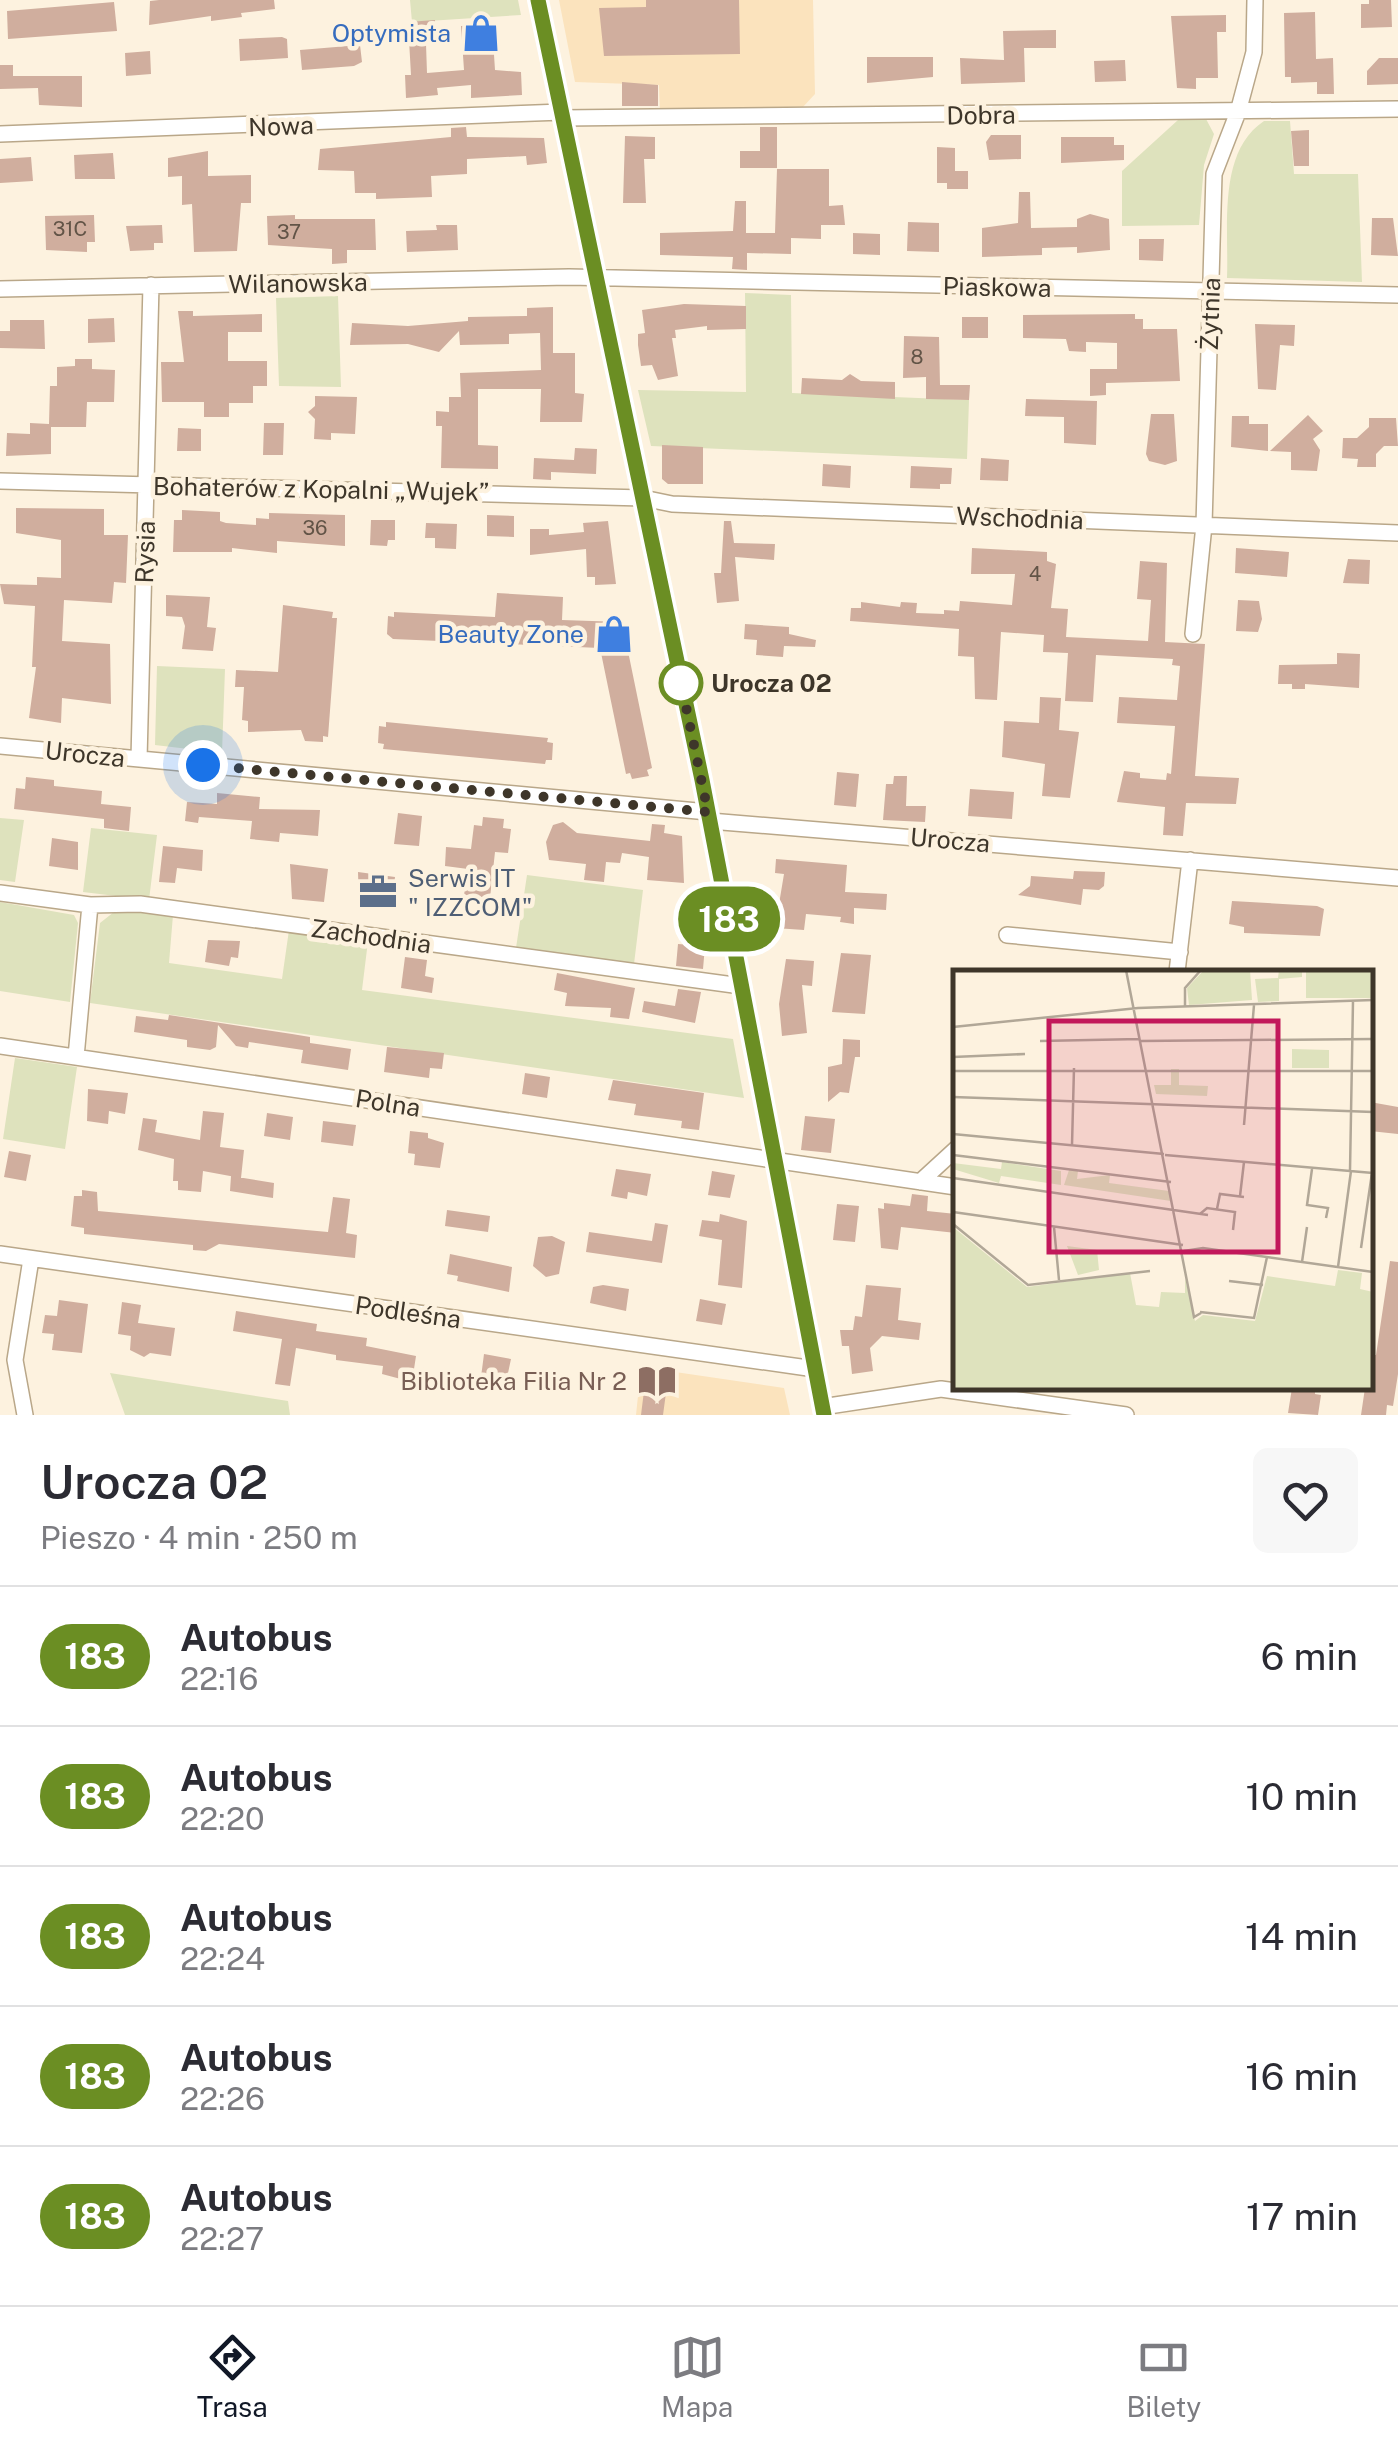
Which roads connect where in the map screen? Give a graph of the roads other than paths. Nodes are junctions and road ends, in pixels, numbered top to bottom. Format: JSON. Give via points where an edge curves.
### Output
{"nodes":[{"id":1,"x":538,"y":0,"type":"edge"},
{"id":2,"x":1254,"y":0,"type":"edge"},
{"id":3,"x":1398,"y":109,"type":"edge"},
{"id":4,"x":1238,"y":112,"type":"junction"},
{"id":5,"x":562,"y":115,"type":"junction"},
{"id":6,"x":0,"y":134,"type":"edge"},
{"id":7,"x":597,"y":278,"type":"junction"},
{"id":8,"x":150,"y":286,"type":"junction"},
{"id":9,"x":0,"y":288,"type":"edge"},
{"id":10,"x":1211,"y":290,"type":"junction"},
{"id":11,"x":1398,"y":294,"type":"edge"},
{"id":12,"x":0,"y":481,"type":"edge"},
{"id":13,"x":147,"y":485,"type":"junction"},
{"id":14,"x":642,"y":498,"type":"junction"},
{"id":15,"x":1204,"y":525,"type":"junction"},
{"id":16,"x":1398,"y":533,"type":"edge"},
{"id":17,"x":1193,"y":634,"type":"dead end"},
{"id":18,"x":0,"y":746,"type":"edge"},
{"id":19,"x":139,"y":759,"type":"junction"},
{"id":20,"x":709,"y":817,"type":"junction"},
{"id":21,"x":1190,"y":860,"type":"junction"},
{"id":22,"x":1398,"y":878,"type":"edge"},
{"id":23,"x":0,"y":893,"type":"edge"},
{"id":24,"x":90,"y":905,"type":"junction"},
{"id":25,"x":1007,"y":935,"type":"dead end"},
{"id":26,"x":1180,"y":952,"type":"junction"},
{"id":27,"x":1177,"y":970,"type":"edge"},
{"id":28,"x":741,"y":986,"type":"junction"},
{"id":29,"x":0,"y":1046,"type":"edge"},
{"id":30,"x":76,"y":1057,"type":"junction"},
{"id":31,"x":953,"y":1152,"type":"edge"},
{"id":32,"x":776,"y":1164,"type":"junction"},
{"id":33,"x":920,"y":1182,"type":"junction"},
{"id":34,"x":953,"y":1187,"type":"edge"},
{"id":35,"x":0,"y":1254,"type":"edge"},
{"id":36,"x":31,"y":1259,"type":"junction"},
{"id":37,"x":816,"y":1369,"type":"junction"},
{"id":38,"x":823,"y":1411,"type":"edge"},
{"id":39,"x":24,"y":1415,"type":"edge"},
{"id":40,"x":1126,"y":1415,"type":"edge"}],
"edges":[{"from":1,"to":5,"type":"street"},
{"from":2,"to":4,"type":"street","name":"Żytnia","via":[[1254,52]]},
{"from":3,"to":4,"type":"street","name":"Dobra"},
{"from":4,"to":5,"type":"street","name":"Dobra"},
{"from":4,"to":10,"type":"street","name":"Żytnia","via":[[1214,174]]},
{"from":5,"to":6,"type":"street","name":"Nowa"},
{"from":5,"to":7,"type":"street"},
{"from":7,"to":8,"type":"street","name":"Wilanowska"},
{"from":7,"to":10,"type":"street","name":"Piaskowa"},
{"from":7,"to":14,"type":"street"},
{"from":8,"to":9,"type":"street","name":"Wilanowska"},
{"from":8,"to":13,"type":"street","name":"Rysia"},
{"from":10,"to":11,"type":"street","name":"Piaskowa"},
{"from":10,"to":15,"type":"street","name":"Żytnia"},
{"from":12,"to":13,"type":"street","name":"Bohaterów z Kopalni „Wujek”"},
{"from":13,"to":14,"type":"street","name":"Bohaterów z Kopalni „Wujek”"},
{"from":13,"to":19,"type":"street","name":"Rysia"},
{"from":14,"to":15,"type":"street","name":"Wschodnia"},
{"from":14,"to":20,"type":"street"},
{"from":15,"to":16,"type":"street","name":"Wschodnia"},
{"from":15,"to":17,"type":"street","name":"Żytnia"},
{"from":18,"to":19,"type":"street","name":"Urocza"},
{"from":19,"to":20,"type":"street","name":"Urocza"},
{"from":20,"to":21,"type":"street","name":"Urocza"},
{"from":20,"to":28,"type":"street"},
{"from":21,"to":22,"type":"street","name":"Urocza"},
{"from":21,"to":26,"type":"street"},
{"from":23,"to":24,"type":"street","name":"Zachodnia"},
{"from":24,"to":28,"type":"street","name":"Zachodnia","via":[[140,904]]},
{"from":24,"to":30,"type":"street"},
{"from":25,"to":26,"type":"street"},
{"from":26,"to":27,"type":"street"},
{"from":28,"to":32,"type":"street"},
{"from":29,"to":30,"type":"street","name":"Polna"},
{"from":30,"to":32,"type":"street","name":"Polna"},
{"from":31,"to":33,"type":"street"},
{"from":32,"to":33,"type":"street","name":"Polna"},
{"from":32,"to":37,"type":"street"},
{"from":33,"to":34,"type":"street","name":"Polna"},
{"from":35,"to":36,"type":"street","name":"Podleśna"},
{"from":36,"to":37,"type":"street","name":"Podleśna"},
{"from":36,"to":39,"type":"street","via":[[15,1360]]},
{"from":37,"to":38,"type":"street"},
{"from":38,"to":40,"type":"street","via":[[941,1389]]}]}
